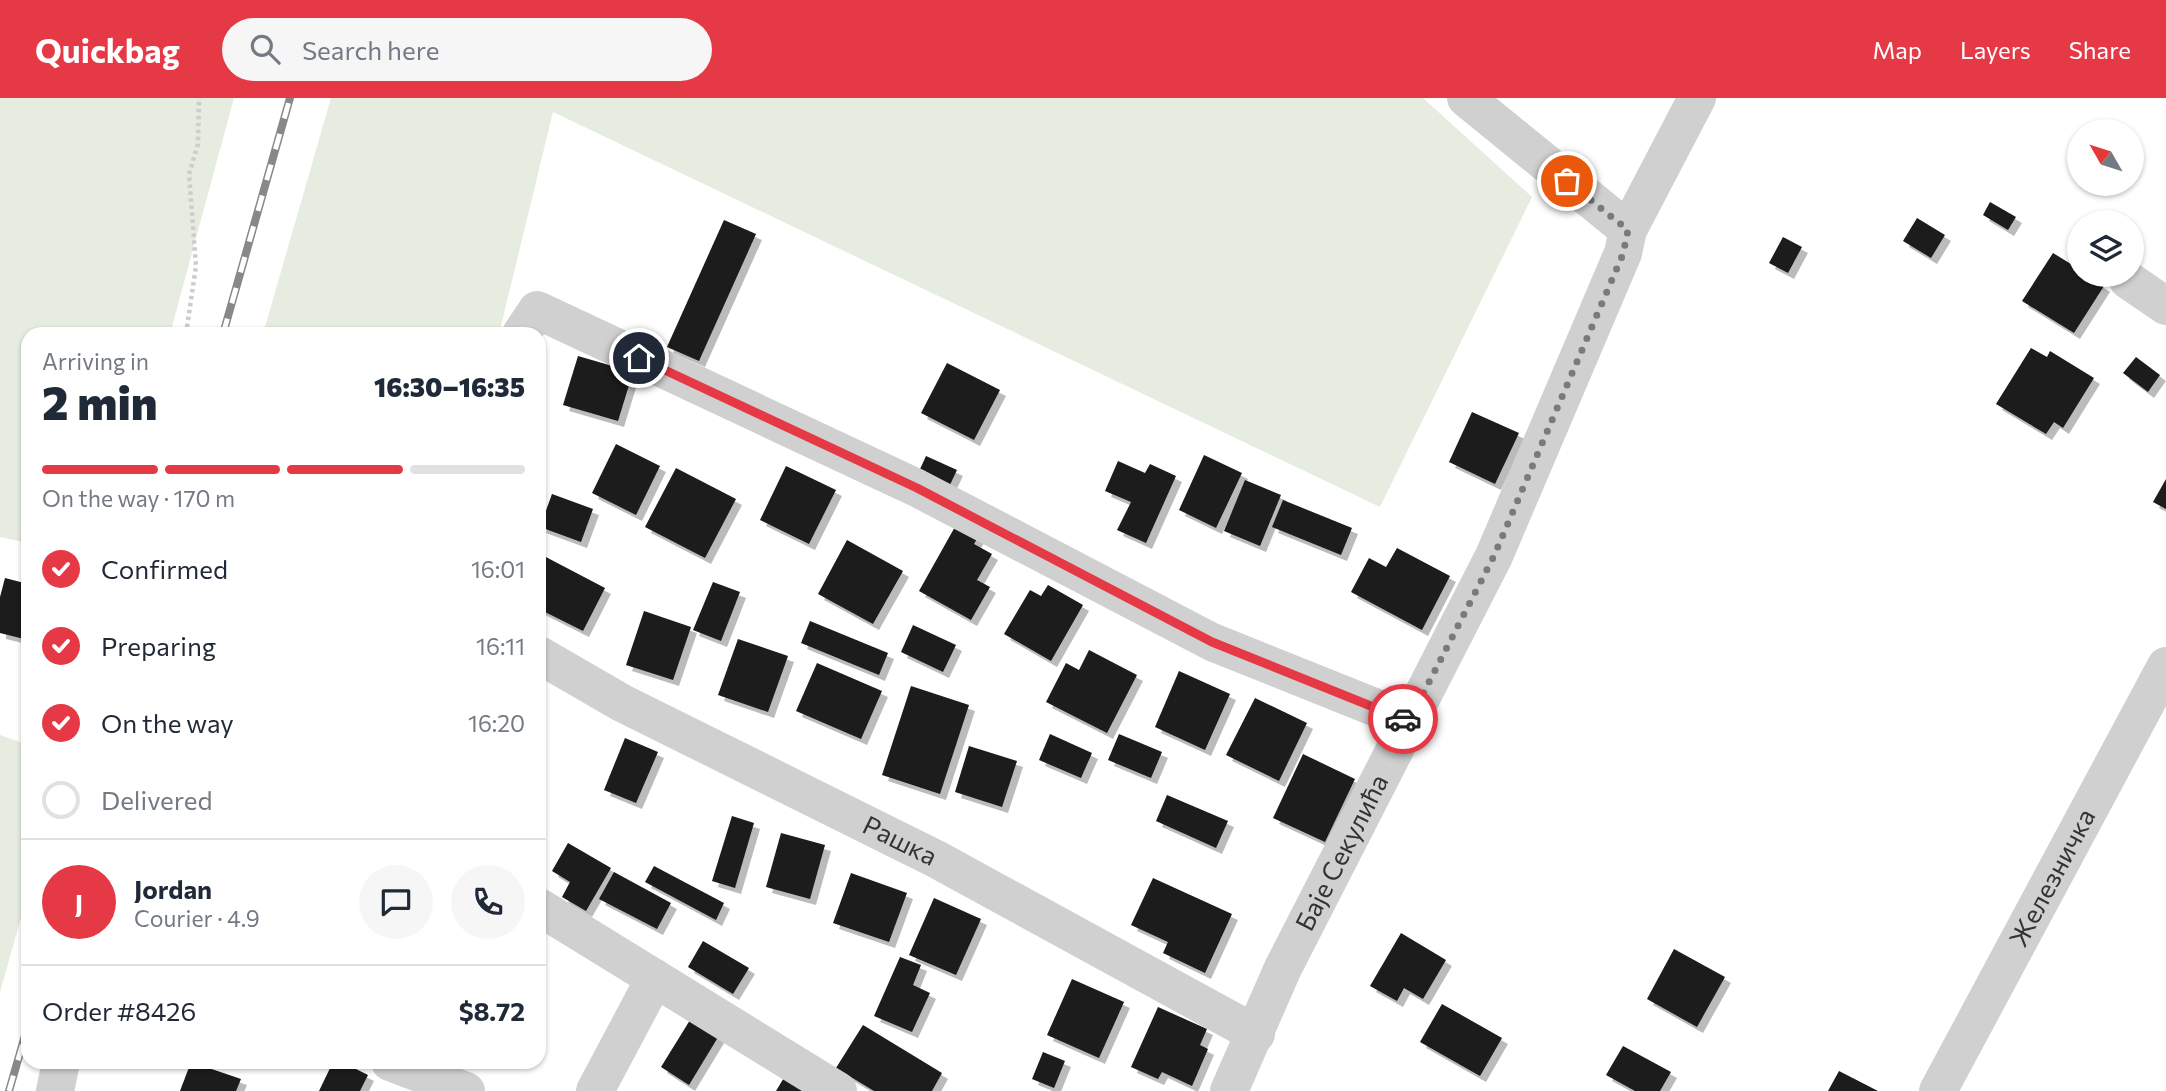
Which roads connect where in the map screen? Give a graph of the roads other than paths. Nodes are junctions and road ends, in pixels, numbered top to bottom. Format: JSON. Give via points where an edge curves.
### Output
{"nodes":[{"id":1,"x":1465,"y":98,"type":"edge"},
{"id":2,"x":1697,"y":98,"type":"edge"},
{"id":3,"x":1628,"y":230,"type":"junction"},
{"id":4,"x":2138,"y":287,"type":"edge"},
{"id":5,"x":2166,"y":306,"type":"edge"},
{"id":6,"x":526,"y":327,"type":"edge"},
{"id":7,"x":546,"y":659,"type":"edge"},
{"id":8,"x":2166,"y":666,"type":"edge"},
{"id":9,"x":1409,"y":721,"type":"junction"},
{"id":10,"x":546,"y":911,"type":"edge"},
{"id":11,"x":655,"y":978,"type":"junction"},
{"id":12,"x":1256,"y":1034,"type":"junction"},
{"id":13,"x":60,"y":1069,"type":"edge"},
{"id":14,"x":408,"y":1069,"type":"edge"},
{"id":15,"x":55,"y":1091,"type":"edge"},
{"id":16,"x":466,"y":1091,"type":"edge"},
{"id":17,"x":595,"y":1091,"type":"edge"},
{"id":18,"x":838,"y":1091,"type":"edge"},
{"id":19,"x":1229,"y":1091,"type":"edge"},
{"id":20,"x":1938,"y":1091,"type":"edge"}],
"edges":[{"from":1,"to":3,"type":"street"},
{"from":2,"to":3,"type":"street","name":"Баје Секулића"},
{"from":3,"to":9,"type":"street","name":"Баје Секулића","via":[[1623,254],[1494,556]]},
{"from":4,"to":5,"type":"street"},
{"from":6,"to":9,"type":"street","via":[[537,310],[917,488],[1212,642]]},
{"from":7,"to":12,"type":"street","name":"Рашка","via":[[622,704],[936,859]]},
{"from":8,"to":20,"type":"street","name":"Железничка"},
{"from":9,"to":12,"type":"street","name":"Баје Секулића","via":[[1283,968]]},
{"from":10,"to":11,"type":"street"},
{"from":11,"to":17,"type":"street"},
{"from":11,"to":18,"type":"street"},
{"from":12,"to":19,"type":"street","name":"Баје Секулића"},
{"from":13,"to":15,"type":"street"},
{"from":14,"to":16,"type":"street"}]}
